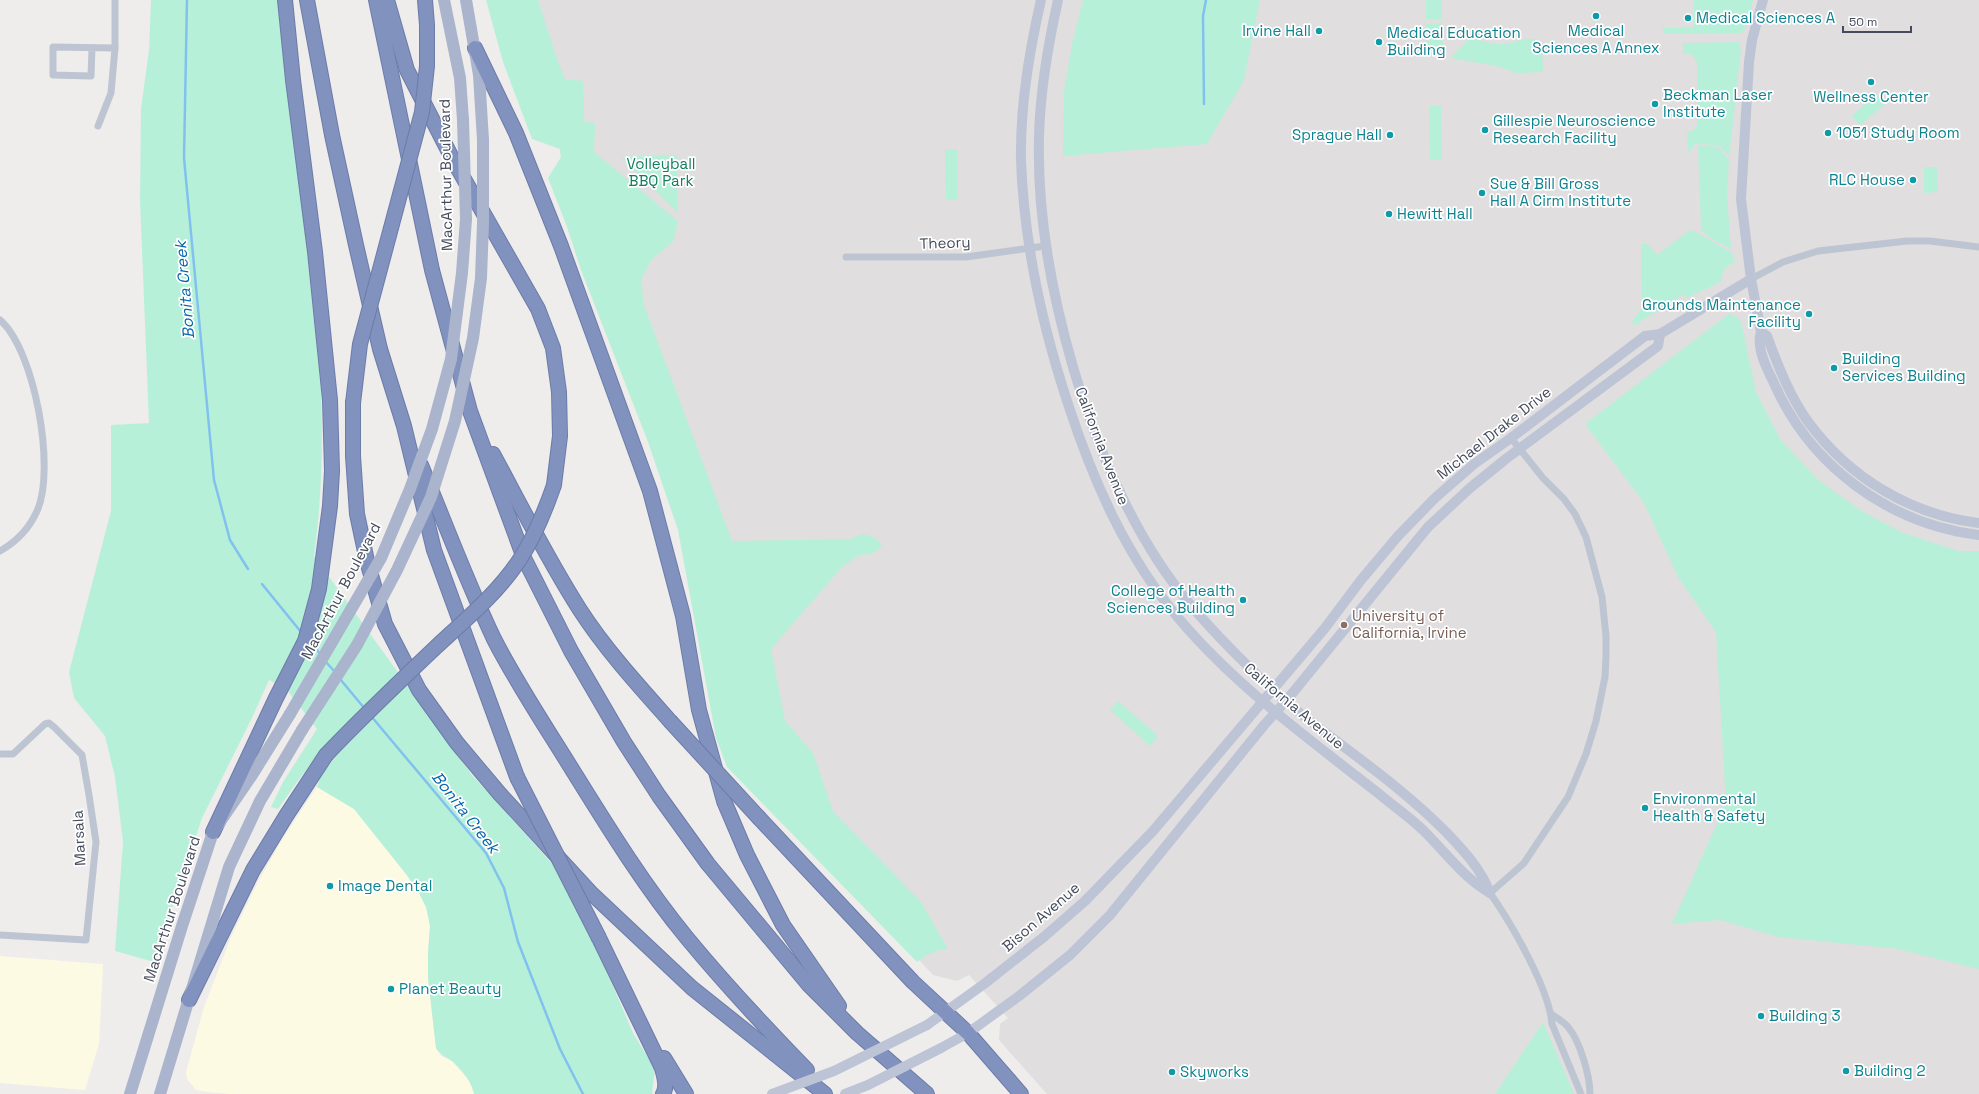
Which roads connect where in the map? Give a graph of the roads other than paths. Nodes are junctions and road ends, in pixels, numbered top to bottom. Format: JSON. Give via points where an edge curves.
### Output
{"nodes":[{"id":1,"x":115,"y":0,"type":"edge"},
{"id":2,"x":285,"y":0,"type":"edge"},
{"id":3,"x":307,"y":0,"type":"edge"},
{"id":4,"x":376,"y":0,"type":"edge"},
{"id":5,"x":387,"y":0,"type":"edge"},
{"id":6,"x":425,"y":0,"type":"edge"},
{"id":7,"x":444,"y":0,"type":"edge"},
{"id":8,"x":466,"y":0,"type":"edge"},
{"id":9,"x":1041,"y":0,"type":"edge"},
{"id":10,"x":1058,"y":0,"type":"edge"},
{"id":11,"x":1763,"y":0,"type":"edge"},
{"id":12,"x":92,"y":48,"type":"junction"},
{"id":13,"x":115,"y":48,"type":"junction"},
{"id":14,"x":475,"y":48,"type":"junction"},
{"id":15,"x":98,"y":126,"type":"dead end"},
{"id":16,"x":1045,"y":246,"type":"junction"},
{"id":17,"x":1979,"y":247,"type":"edge"},
{"id":18,"x":1029,"y":248,"type":"junction"},
{"id":19,"x":846,"y":257,"type":"dead end"},
{"id":20,"x":1751,"y":279,"type":"junction"},
{"id":21,"x":0,"y":320,"type":"edge"},
{"id":22,"x":1761,"y":332,"type":"junction"},
{"id":23,"x":1660,"y":334,"type":"junction"},
{"id":24,"x":470,"y":411,"type":"junction"},
{"id":25,"x":404,"y":426,"type":"junction"},
{"id":26,"x":1512,"y":438,"type":"junction"},
{"id":27,"x":1520,"y":449,"type":"junction"},
{"id":28,"x":1979,"y":523,"type":"edge"},
{"id":29,"x":1979,"y":535,"type":"edge"},
{"id":30,"x":0,"y":551,"type":"edge"},
{"id":31,"x":1273,"y":690,"type":"junction"},
{"id":32,"x":1263,"y":702,"type":"junction"},
{"id":33,"x":1286,"y":702,"type":"junction"},
{"id":34,"x":1276,"y":712,"type":"junction"},
{"id":35,"x":0,"y":754,"type":"edge"},
{"id":36,"x":213,"y":832,"type":"junction"},
{"id":37,"x":1490,"y":893,"type":"junction"},
{"id":38,"x":0,"y":935,"type":"edge"},
{"id":39,"x":189,"y":1000,"type":"junction"},
{"id":40,"x":634,"y":1008,"type":"junction"},
{"id":41,"x":945,"y":1011,"type":"junction"},
{"id":42,"x":1551,"y":1014,"type":"junction"},
{"id":43,"x":857,"y":1033,"type":"junction"},
{"id":44,"x":968,"y":1033,"type":"junction"},
{"id":45,"x":130,"y":1094,"type":"edge"},
{"id":46,"x":160,"y":1094,"type":"edge"},
{"id":47,"x":663,"y":1094,"type":"edge"},
{"id":48,"x":686,"y":1094,"type":"edge"},
{"id":49,"x":772,"y":1094,"type":"edge"},
{"id":50,"x":825,"y":1094,"type":"edge"},
{"id":51,"x":830,"y":1094,"type":"edge"},
{"id":52,"x":845,"y":1094,"type":"edge"},
{"id":53,"x":927,"y":1094,"type":"edge"},
{"id":54,"x":1021,"y":1094,"type":"edge"},
{"id":55,"x":1581,"y":1094,"type":"edge"},
{"id":56,"x":1590,"y":1094,"type":"edge"}],
"edges":[{"from":1,"to":13,"type":"street"},
{"from":2,"to":36,"type":"highway","via":[[330,400],[332,471],[327,537],[319,589],[305,641]]},
{"from":3,"to":25,"type":"highway","via":[[356,245],[380,349]]},
{"from":4,"to":24,"type":"highway","via":[[432,270]]},
{"from":5,"to":39,"type":"highway","bridge":true,"via":[[407,70],[452,158],[538,309],[553,348],[560,392],[560,436],[554,485],[540,524],[520,560],[500,584],[368,710],[326,755],[253,870]]},
{"from":6,"to":50,"type":"highway","bridge":true,"via":[[427,66],[422,112],[360,344],[353,403],[357,514],[385,624],[419,690],[457,744],[590,892],[692,988]]},
{"from":7,"to":36,"type":"main road","name":"MacArthur Boulevard","bridge":true,"via":[[460,78],[466,218],[451,359],[432,429],[410,489],[380,558],[290,714]]},
{"from":8,"to":14,"type":"main road"},
{"from":9,"to":18,"type":"main road","name":"California Avenue","via":[[1028,67],[1022,129],[1021,160]]},
{"from":10,"to":16,"type":"main road","name":"California Avenue","via":[[1045,64],[1039,134],[1040,196]]},
{"from":11,"to":20,"type":"main road","via":[[1749,62],[1741,182],[1744,233]]},
{"from":12,"to":12,"type":"street","via":[[53,47],[53,75],[91,76]]},
{"from":12,"to":13,"type":"street"},
{"from":13,"to":15,"type":"street","via":[[111,93]]},
{"from":14,"to":39,"type":"main road","bridge":true,"via":[[480,75],[483,140],[481,278],[473,338],[455,421],[431,497],[397,570],[357,645],[260,801],[229,867]]},
{"from":14,"to":43,"type":"highway","via":[[516,132],[561,246],[650,491],[683,616],[699,710],[724,801],[747,855],[783,924]]},
{"from":16,"to":18,"type":"street","name":"Theory"},
{"from":16,"to":31,"type":"main road","name":"California Avenue","via":[[1052,288],[1081,394],[1101,451],[1140,533],[1186,601],[1220,639]]},
{"from":17,"to":20,"type":"street","name":"Michael Drake Drive","via":[[1907,242],[1818,251],[1784,262]]},
{"from":18,"to":19,"type":"street","name":"Theory","via":[[966,257]]},
{"from":18,"to":32,"type":"main road","name":"California Avenue","via":[[1040,311],[1056,365],[1083,448],[1105,503],[1155,588],[1180,621]]},
{"from":20,"to":22,"type":"main road"},
{"from":20,"to":23,"type":"main road","name":"Michael Drake Drive"},
{"from":21,"to":30,"type":"street","via":[[14,338],[33,386],[42,436],[43,484],[37,511],[29,524],[21,536]]},
{"from":22,"to":28,"type":"main road","via":[[1767,336],[1785,380],[1804,415],[1841,460],[1893,497],[1926,511]]},
{"from":22,"to":29,"type":"main road","via":[[1759,337],[1762,352],[1784,405],[1805,437],[1830,466],[1852,485],[1892,509],[1941,528]]},
{"from":23,"to":26,"type":"main road","name":"Michael Drake Drive","via":[[1645,336]]},
{"from":23,"to":27,"type":"main road","name":"Michael Drake Drive","via":[[1658,346]]},
{"from":24,"to":41,"type":"highway","bridge":true,"via":[[546,552],[581,611],[616,660],[760,819],[913,982]]},
{"from":24,"to":43,"type":"highway","via":[[524,558],[571,651],[624,742],[708,864],[808,984]]},
{"from":25,"to":40,"type":"highway","bridge":true,"via":[[434,550],[517,777]]},
{"from":25,"to":51,"type":"highway","via":[[465,575],[495,639],[526,696],[592,801],[686,936],[756,1018]]},
{"from":26,"to":27,"type":"street"},
{"from":26,"to":31,"type":"main road","name":"Michael Drake Drive","via":[[1457,478],[1398,536]]},
{"from":27,"to":33,"type":"main road","name":"Michael Drake Drive","via":[[1470,488],[1428,528]]},
{"from":27,"to":37,"type":"street","via":[[1567,504],[1586,537],[1605,616],[1605,677],[1589,744],[1568,797],[1524,862]]},
{"from":31,"to":32,"type":"main road","name":"Bison Avenue"},
{"from":31,"to":33,"type":"main road","name":"California Avenue"},
{"from":32,"to":34,"type":"main road","name":"California Avenue"},
{"from":32,"to":41,"type":"main road","name":"Bison Avenue","via":[[1153,831],[1085,901],[984,984]]},
{"from":33,"to":34,"type":"main road"},
{"from":33,"to":37,"type":"main road","name":"California Avenue","via":[[1422,807],[1462,849],[1485,879]]},
{"from":34,"to":37,"type":"main road","name":"California Avenue","via":[[1422,829],[1475,884]]},
{"from":34,"to":44,"type":"main road","via":[[1110,915],[1070,956]]},
{"from":35,"to":38,"type":"street","name":"Marsala","via":[[13,754],[45,724],[54,726],[82,755],[96,842],[86,940]]},
{"from":36,"to":45,"type":"main road","name":"MacArthur Boulevard"},
{"from":37,"to":42,"type":"street","name":"California Avenue","via":[[1519,941],[1541,986]]},
{"from":39,"to":46,"type":"main road"},
{"from":40,"to":47,"type":"highway","via":[[662,1068],[665,1080]]},
{"from":40,"to":48,"type":"highway"},
{"from":41,"to":44,"type":"highway"},
{"from":41,"to":49,"type":"main road","name":"Bison Avenue","bridge":true,"via":[[927,1024],[834,1071]]},
{"from":42,"to":55,"type":"street","name":"California Avenue","via":[[1552,1024]]},
{"from":42,"to":56,"type":"street","via":[[1567,1025],[1572,1032],[1588,1072]]},
{"from":43,"to":53,"type":"highway"},
{"from":44,"to":52,"type":"main road","bridge":true,"via":[[868,1086]]},
{"from":44,"to":54,"type":"highway"}]}
